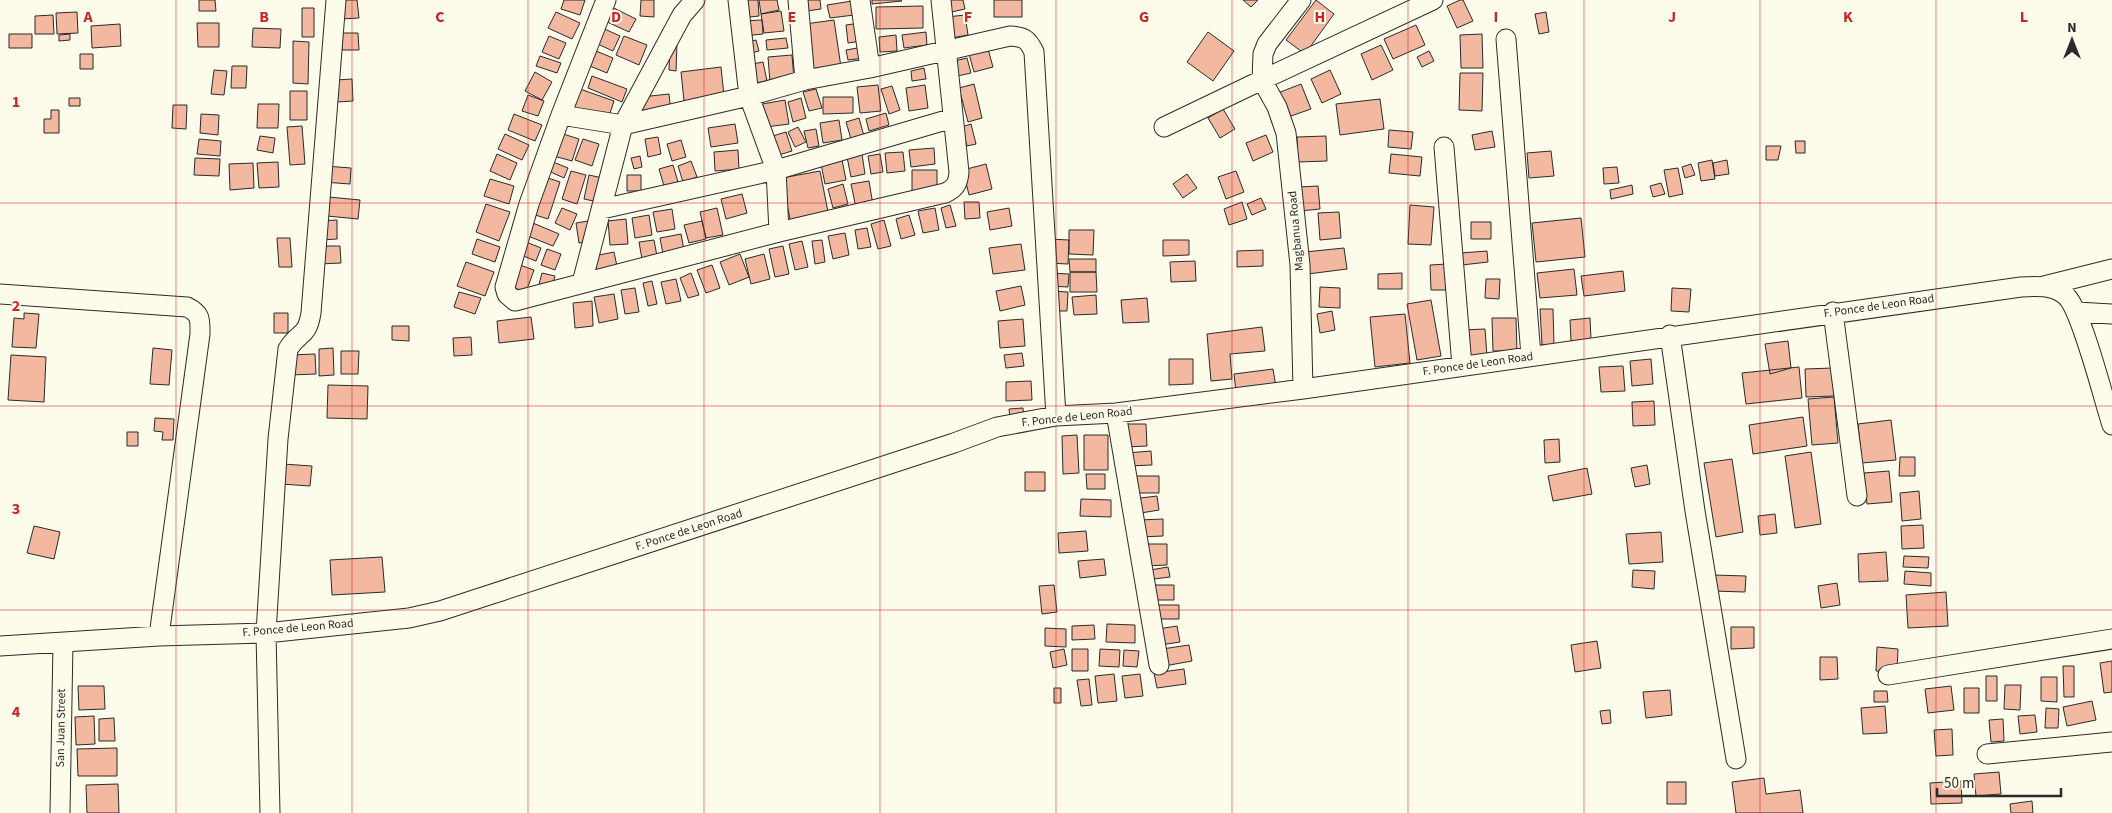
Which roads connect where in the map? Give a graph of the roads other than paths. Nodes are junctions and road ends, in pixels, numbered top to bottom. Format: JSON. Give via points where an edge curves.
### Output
{"nodes":[{"id":1,"x":336,"y":0,"type":"edge"},
{"id":2,"x":606,"y":0,"type":"edge"},
{"id":3,"x":695,"y":0,"type":"edge"},
{"id":4,"x":738,"y":0,"type":"edge"},
{"id":5,"x":798,"y":0,"type":"edge"},
{"id":6,"x":860,"y":0,"type":"edge"},
{"id":7,"x":941,"y":0,"type":"edge"},
{"id":8,"x":1301,"y":0,"type":"edge"},
{"id":9,"x":1433,"y":0,"type":"edge"},
{"id":10,"x":1506,"y":39,"type":"dead end"},
{"id":11,"x":947,"y":50,"type":"junction"},
{"id":12,"x":870,"y":68,"type":"junction"},
{"id":13,"x":805,"y":80,"type":"junction"},
{"id":14,"x":1262,"y":80,"type":"junction"},
{"id":15,"x":749,"y":96,"type":"junction"},
{"id":16,"x":560,"y":115,"type":"junction"},
{"id":17,"x":953,"y":118,"type":"junction"},
{"id":18,"x":623,"y":125,"type":"junction"},
{"id":19,"x":1164,"y":127,"type":"dead end"},
{"id":20,"x":1444,"y":147,"type":"dead end"},
{"id":21,"x":776,"y":170,"type":"junction"},
{"id":22,"x":602,"y":209,"type":"junction"},
{"id":23,"x":779,"y":232,"type":"junction"},
{"id":24,"x":2112,"y":269,"type":"edge"},
{"id":25,"x":582,"y":283,"type":"junction"},
{"id":26,"x":2050,"y":288,"type":"junction"},
{"id":27,"x":0,"y":294,"type":"edge"},
{"id":28,"x":1833,"y":312,"type":"junction"},
{"id":29,"x":2077,"y":312,"type":"junction"},
{"id":30,"x":2112,"y":314,"type":"edge"},
{"id":31,"x":1670,"y":335,"type":"junction"},
{"id":32,"x":1532,"y":356,"type":"junction"},
{"id":33,"x":1462,"y":366,"type":"junction"},
{"id":34,"x":1303,"y":389,"type":"junction"},
{"id":35,"x":1116,"y":413,"type":"junction"},
{"id":36,"x":1056,"y":416,"type":"junction"},
{"id":37,"x":2112,"y":425,"type":"edge"},
{"id":38,"x":1857,"y":496,"type":"dead end"},
{"id":39,"x":266,"y":633,"type":"junction"},
{"id":40,"x":160,"y":636,"type":"junction"},
{"id":41,"x":2112,"y":639,"type":"edge"},
{"id":42,"x":63,"y":643,"type":"junction"},
{"id":43,"x":0,"y":646,"type":"edge"},
{"id":44,"x":1159,"y":665,"type":"dead end"},
{"id":45,"x":1888,"y":676,"type":"dead end"},
{"id":46,"x":2112,"y":742,"type":"edge"},
{"id":47,"x":1986,"y":754,"type":"dead end"},
{"id":48,"x":1736,"y":759,"type":"dead end"},
{"id":49,"x":60,"y":813,"type":"edge"},
{"id":50,"x":270,"y":813,"type":"edge"}],
"edges":[{"from":1,"to":39,"type":"street","via":[[311,313],[307,330],[288,349],[284,381]]},
{"from":2,"to":16,"type":"street"},
{"from":3,"to":18,"type":"street","via":[[682,15]]},
{"from":4,"to":15,"type":"street"},
{"from":5,"to":13,"type":"street"},
{"from":6,"to":12,"type":"street"},
{"from":7,"to":11,"type":"street"},
{"from":8,"to":14,"type":"street","via":[[1267,44],[1263,54]]},
{"from":9,"to":14,"type":"street"},
{"from":10,"to":32,"type":"street"},
{"from":11,"to":12,"type":"street"},
{"from":11,"to":17,"type":"street"},
{"from":11,"to":36,"type":"street","via":[[1010,36],[1023,37],[1030,42],[1034,52]]},
{"from":12,"to":13,"type":"street"},
{"from":13,"to":15,"type":"street"},
{"from":14,"to":19,"type":"street"},
{"from":14,"to":34,"type":"street","name":"Magbanua Road","via":[[1277,107],[1286,133],[1300,265]]},
{"from":15,"to":18,"type":"street"},
{"from":15,"to":21,"type":"street"},
{"from":16,"to":18,"type":"street"},
{"from":16,"to":25,"type":"street","via":[[505,287],[515,301]]},
{"from":17,"to":21,"type":"street"},
{"from":17,"to":23,"type":"street","via":[[959,172],[954,189]]},
{"from":18,"to":22,"type":"street"},
{"from":20,"to":33,"type":"street"},
{"from":21,"to":22,"type":"street"},
{"from":21,"to":23,"type":"street"},
{"from":22,"to":25,"type":"street"},
{"from":23,"to":25,"type":"street"},
{"from":24,"to":26,"type":"street","name":"F. Ponce de Leon Road"},
{"from":26,"to":28,"type":"street","name":"F. Ponce de Leon Road","via":[[2021,287]]},
{"from":26,"to":29,"type":"street","via":[[2066,295]]},
{"from":27,"to":40,"type":"street","via":[[187,307],[196,311],[200,320],[199,343]]},
{"from":28,"to":31,"type":"street","name":"F. Ponce de Leon Road"},
{"from":28,"to":38,"type":"street"},
{"from":29,"to":30,"type":"street"},
{"from":29,"to":37,"type":"street"},
{"from":31,"to":32,"type":"street","name":"F. Ponce de Leon Road"},
{"from":31,"to":48,"type":"street"},
{"from":32,"to":33,"type":"street","name":"F. Ponce de Leon Road"},
{"from":33,"to":34,"type":"street","name":"F. Ponce de Leon Road"},
{"from":34,"to":35,"type":"street","name":"F. Ponce de Leon Road"},
{"from":35,"to":36,"type":"street","name":"F. Ponce de Leon Road"},
{"from":35,"to":44,"type":"street"},
{"from":36,"to":39,"type":"street","name":"F. Ponce de Leon Road","via":[[997,427],[440,611],[409,618]]},
{"from":39,"to":40,"type":"street","name":"F. Ponce de Leon Road"},
{"from":39,"to":50,"type":"street"},
{"from":40,"to":42,"type":"street","name":"F. Ponce de Leon Road"},
{"from":41,"to":45,"type":"street"},
{"from":42,"to":43,"type":"street","name":"F. Ponce de Leon Road"},
{"from":42,"to":49,"type":"street","name":"San Juan Street"},
{"from":46,"to":47,"type":"street"}]}
